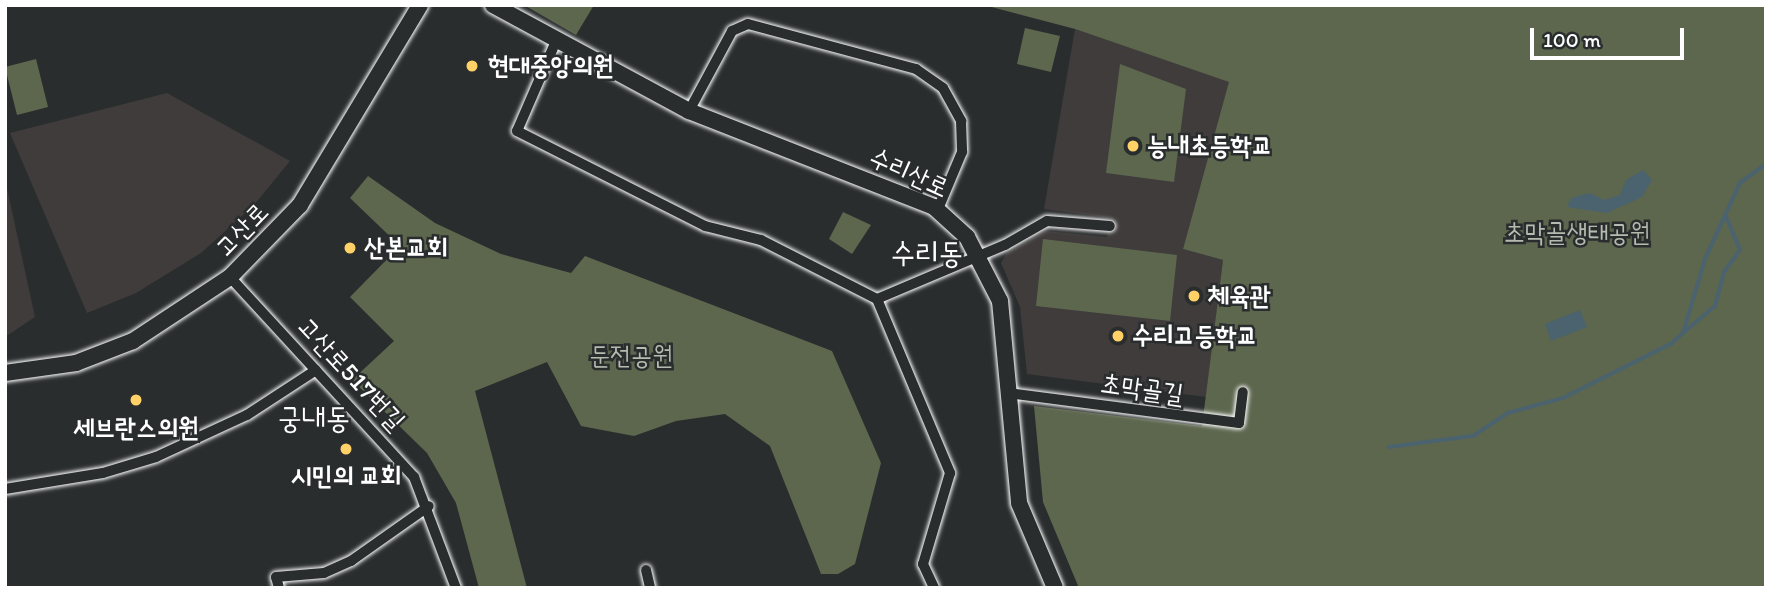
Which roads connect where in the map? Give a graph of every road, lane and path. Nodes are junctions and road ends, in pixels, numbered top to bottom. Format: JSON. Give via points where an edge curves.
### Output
{"nodes":[{"id":1,"x":420,"y":5,"type":"edge"},
{"id":2,"x":493,"y":5,"type":"edge"},
{"id":3,"x":556,"y":41,"type":"junction"},
{"id":4,"x":689,"y":111,"type":"junction"},
{"id":5,"x":938,"y":209,"type":"junction"},
{"id":6,"x":1110,"y":226,"type":"dead end"},
{"id":7,"x":978,"y":256,"type":"junction"},
{"id":8,"x":230,"y":277,"type":"junction"},
{"id":9,"x":877,"y":299,"type":"junction"},
{"id":10,"x":316,"y":370,"type":"junction"},
{"id":11,"x":5,"y":373,"type":"edge"},
{"id":12,"x":1242,"y":392,"type":"dead end"},
{"id":13,"x":1008,"y":393,"type":"junction"},
{"id":14,"x":5,"y":489,"type":"edge"},
{"id":15,"x":429,"y":506,"type":"junction"},
{"id":16,"x":646,"y":570,"type":"dead end"},
{"id":17,"x":279,"y":588,"type":"edge"},
{"id":18,"x":456,"y":588,"type":"edge"},
{"id":19,"x":650,"y":588,"type":"edge"},
{"id":20,"x":934,"y":588,"type":"edge"},
{"id":21,"x":1055,"y":588,"type":"edge"}],
"edges":[{"from":1,"to":8,"type":"street","name":"고산로","via":[[300,205]]},
{"from":2,"to":3,"type":"street","name":"수리산로"},
{"from":3,"to":4,"type":"street","name":"수리산로"},
{"from":3,"to":9,"type":"street","via":[[517,131],[705,226],[761,240]]},
{"from":4,"to":5,"type":"street","name":"수리산로"},
{"from":4,"to":5,"type":"street","via":[[732,31],[748,24],[916,69],[943,88],[961,121],[962,152]]},
{"from":5,"to":7,"type":"street","name":"수리산로"},
{"from":6,"to":7,"type":"street","via":[[1047,221]]},
{"from":7,"to":9,"type":"street"},
{"from":7,"to":13,"type":"street","name":"수리산로","via":[[1005,322]]},
{"from":8,"to":10,"type":"street","name":"고산로517번길"},
{"from":8,"to":11,"type":"street","name":"고산로","via":[[133,341],[76,363]]},
{"from":9,"to":20,"type":"street","via":[[950,473],[923,564]]},
{"from":10,"to":14,"type":"street","via":[[247,415],[156,457],[103,473]]},
{"from":10,"to":15,"type":"street","name":"고산로517번길","via":[[391,448]]},
{"from":12,"to":13,"type":"street","name":"초막골길","via":[[1239,423]]},
{"from":13,"to":21,"type":"street","name":"수리산로","via":[[1019,503]]},
{"from":15,"to":17,"type":"street","via":[[351,561],[324,573],[276,577]]},
{"from":15,"to":18,"type":"street","name":"고산로517번길"},
{"from":16,"to":19,"type":"street"}]}
